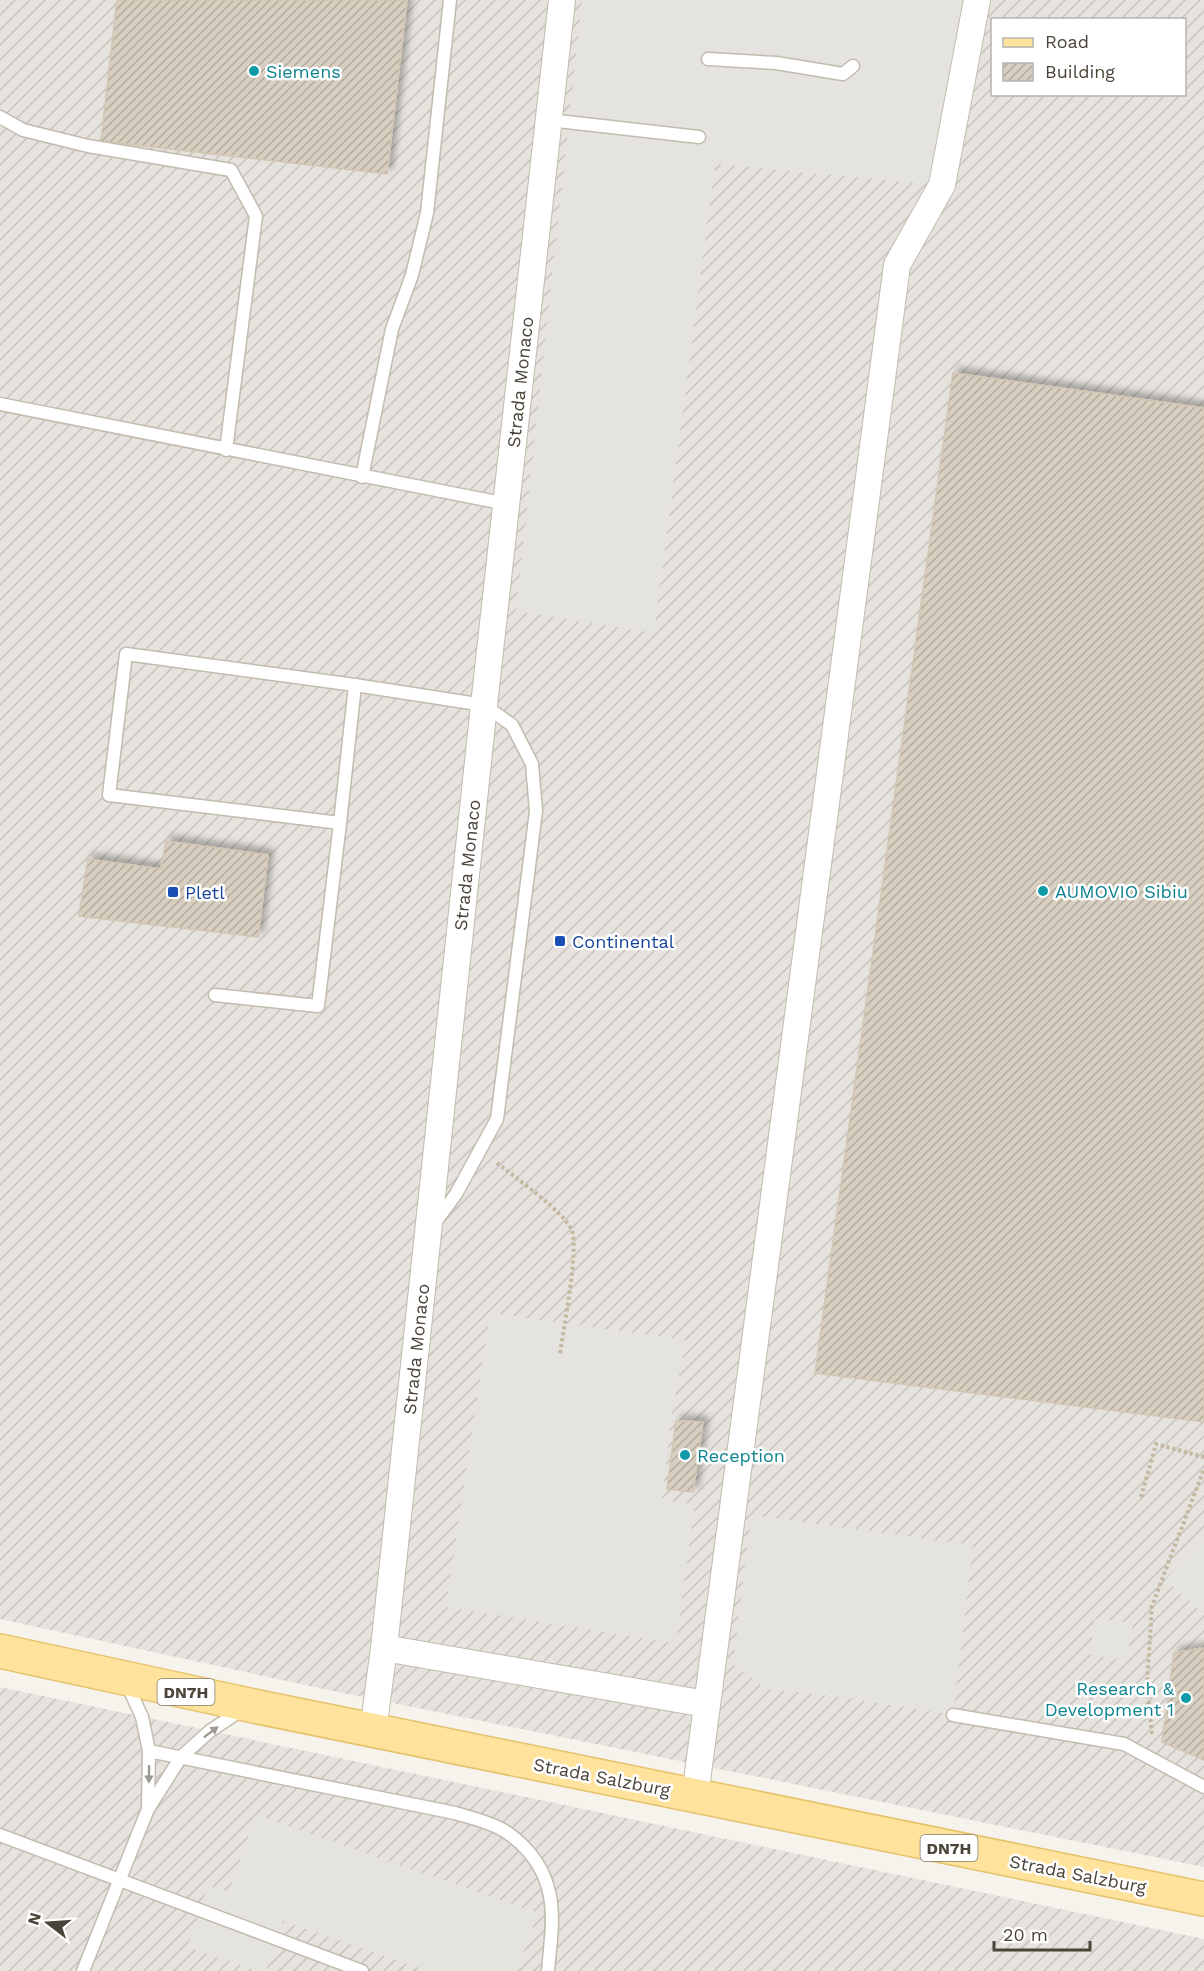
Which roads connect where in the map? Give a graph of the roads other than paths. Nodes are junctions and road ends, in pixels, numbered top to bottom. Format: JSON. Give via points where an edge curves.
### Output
{"nodes":[{"id":1,"x":450,"y":0,"type":"edge"},
{"id":2,"x":562,"y":0,"type":"edge"},
{"id":3,"x":976,"y":0,"type":"edge"},
{"id":4,"x":708,"y":59,"type":"dead end"},
{"id":5,"x":854,"y":66,"type":"dead end"},
{"id":6,"x":0,"y":117,"type":"edge"},
{"id":7,"x":549,"y":120,"type":"junction"},
{"id":8,"x":699,"y":137,"type":"dead end"},
{"id":9,"x":0,"y":404,"type":"edge"},
{"id":10,"x":226,"y":450,"type":"junction"},
{"id":11,"x":362,"y":477,"type":"junction"},
{"id":12,"x":507,"y":504,"type":"junction"},
{"id":13,"x":355,"y":685,"type":"junction"},
{"id":14,"x":484,"y":705,"type":"junction"},
{"id":15,"x":340,"y":823,"type":"junction"},
{"id":16,"x":215,"y":995,"type":"dead end"},
{"id":17,"x":428,"y":1232,"type":"junction"},
{"id":18,"x":384,"y":1648,"type":"junction"},
{"id":19,"x":0,"y":1651,"type":"edge"},
{"id":20,"x":124,"y":1678,"type":"junction"},
{"id":21,"x":706,"y":1704,"type":"junction"},
{"id":22,"x":249,"y":1705,"type":"junction"},
{"id":23,"x":953,"y":1715,"type":"dead end"},
{"id":24,"x":373,"y":1731,"type":"junction"},
{"id":25,"x":149,"y":1751,"type":"junction"},
{"id":26,"x":181,"y":1757,"type":"junction"},
{"id":27,"x":1204,"y":1787,"type":"edge"},
{"id":28,"x":694,"y":1796,"type":"junction"},
{"id":29,"x":148,"y":1809,"type":"junction"},
{"id":30,"x":0,"y":1835,"type":"edge"},
{"id":31,"x":120,"y":1880,"type":"junction"},
{"id":32,"x":1204,"y":1899,"type":"edge"},
{"id":33,"x":83,"y":1971,"type":"edge"},
{"id":34,"x":362,"y":1971,"type":"edge"},
{"id":35,"x":548,"y":1971,"type":"edge"}],
"edges":[{"from":1,"to":11,"type":"lane","via":[[427,213],[412,275],[392,328]]},
{"from":2,"to":7,"type":"street","name":"Strada Monaco"},
{"from":3,"to":21,"type":"street","via":[[942,185],[897,265]]},
{"from":4,"to":5,"type":"lane","via":[[776,63],[843,74]]},
{"from":6,"to":10,"type":"lane","via":[[23,130],[88,146],[231,170],[255,216]]},
{"from":7,"to":8,"type":"lane"},
{"from":7,"to":12,"type":"street","name":"Strada Monaco"},
{"from":9,"to":10,"type":"lane"},
{"from":10,"to":11,"type":"lane"},
{"from":11,"to":12,"type":"lane"},
{"from":12,"to":14,"type":"street","name":"Strada Monaco"},
{"from":13,"to":14,"type":"lane"},
{"from":13,"to":15,"type":"lane"},
{"from":13,"to":15,"type":"lane","via":[[126,654],[109,795]]},
{"from":14,"to":17,"type":"street","name":"Strada Monaco"},
{"from":14,"to":17,"type":"lane","via":[[512,725],[532,764],[536,811],[496,1119],[456,1194]]},
{"from":15,"to":16,"type":"lane","via":[[318,1006]]},
{"from":17,"to":18,"type":"street","name":"Strada Monaco"},
{"from":18,"to":21,"type":"street"},
{"from":18,"to":24,"type":"street","name":"Strada Monaco"},
{"from":19,"to":20,"type":"main road","name":"Strada Salzburg","number":"DN7H"},
{"from":20,"to":22,"type":"main road","name":"Strada Salzburg","number":"DN7H"},
{"from":20,"to":25,"type":"lane","via":[[142,1717]]},
{"from":21,"to":28,"type":"street"},
{"from":22,"to":24,"type":"main road","name":"Strada Salzburg","number":"DN7H"},
{"from":26,"to":22,"type":"lane","one_way":true,"via":[[210,1731]]},
{"from":23,"to":27,"type":"lane","via":[[1124,1744]]},
{"from":24,"to":28,"type":"main road","name":"Strada Salzburg","number":"DN7H"},
{"from":25,"to":26,"type":"lane"},
{"from":25,"to":29,"type":"lane","one_way":true},
{"from":26,"to":29,"type":"lane"},
{"from":26,"to":35,"type":"lane","via":[[455,1812],[496,1826],[520,1842],[538,1863],[549,1886],[553,1916]]},
{"from":28,"to":32,"type":"main road","name":"Strada Salzburg","number":"DN7H"},
{"from":29,"to":31,"type":"lane"},
{"from":30,"to":31,"type":"lane"},
{"from":31,"to":33,"type":"lane"},
{"from":31,"to":34,"type":"lane"}]}
